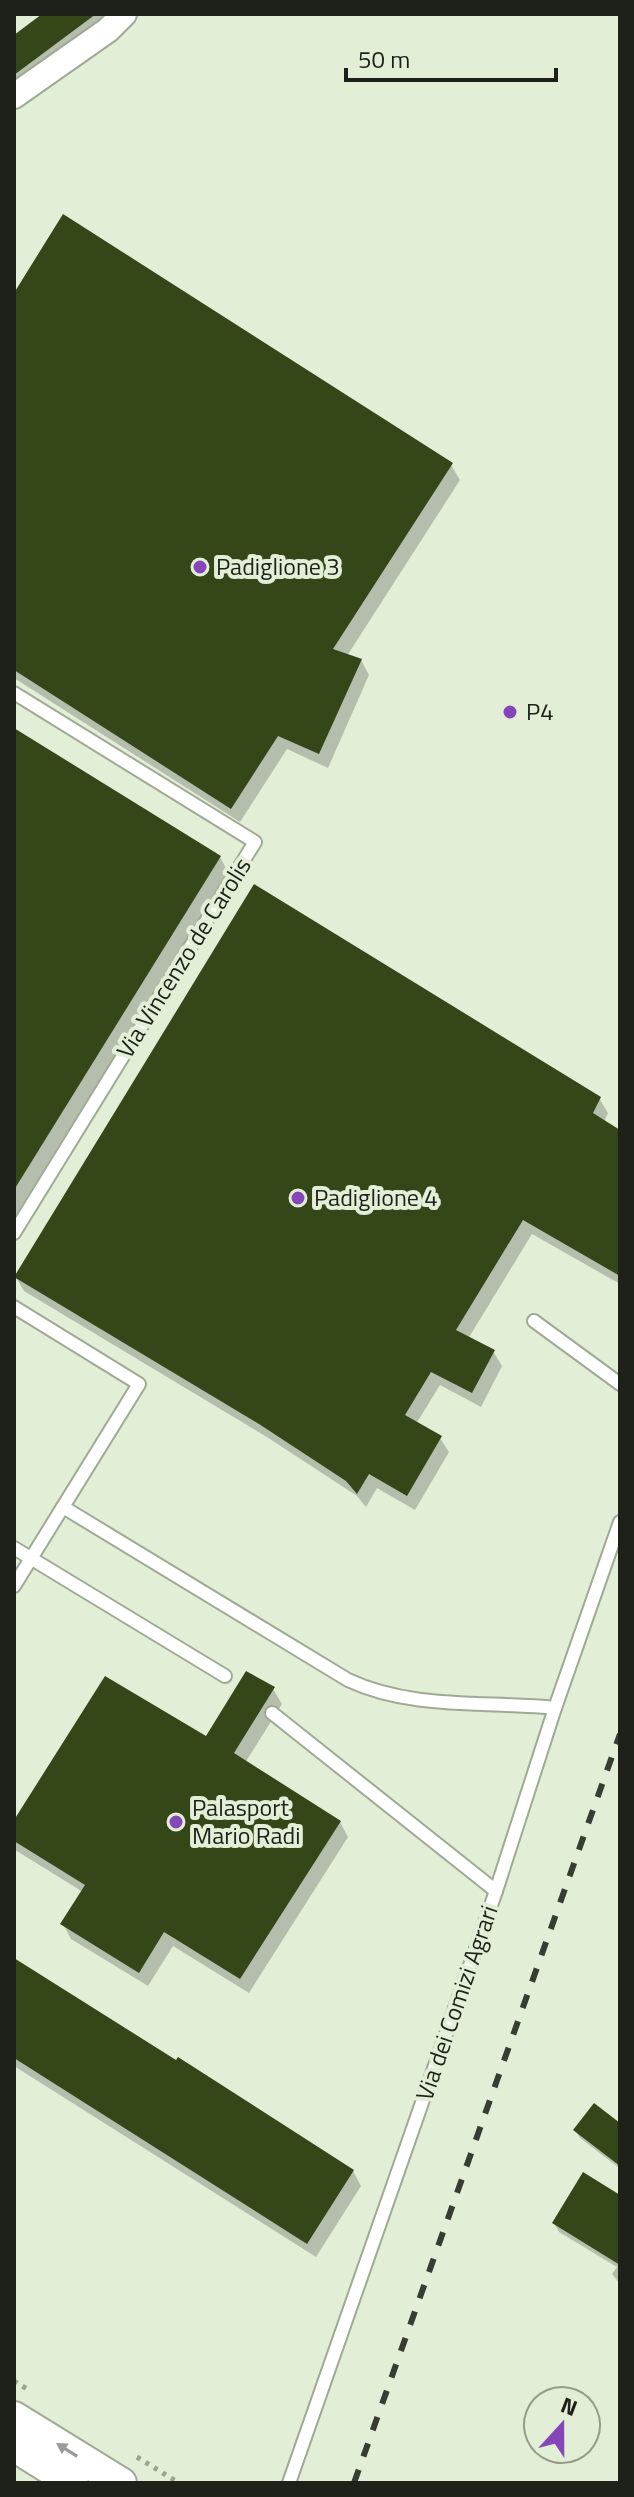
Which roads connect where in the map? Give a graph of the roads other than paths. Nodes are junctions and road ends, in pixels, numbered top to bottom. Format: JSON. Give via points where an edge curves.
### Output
{"nodes":[{"id":1,"x":124,"y":14,"type":"edge"},
{"id":2,"x":14,"y":96,"type":"edge"},
{"id":3,"x":14,"y":693,"type":"edge"},
{"id":4,"x":14,"y":1233,"type":"edge"},
{"id":5,"x":14,"y":1307,"type":"edge"},
{"id":6,"x":534,"y":1321,"type":"dead end"},
{"id":7,"x":620,"y":1384,"type":"edge"},
{"id":8,"x":63,"y":1507,"type":"junction"},
{"id":9,"x":620,"y":1522,"type":"edge"},
{"id":10,"x":14,"y":1548,"type":"edge"},
{"id":11,"x":31,"y":1558,"type":"junction"},
{"id":12,"x":14,"y":1586,"type":"edge"},
{"id":13,"x":225,"y":1676,"type":"dead end"},
{"id":14,"x":555,"y":1708,"type":"junction"},
{"id":15,"x":272,"y":1713,"type":"dead end"},
{"id":16,"x":496,"y":1891,"type":"junction"},
{"id":17,"x":14,"y":2417,"type":"edge"},
{"id":18,"x":14,"y":2446,"type":"edge"},
{"id":19,"x":73,"y":2483,"type":"edge"},
{"id":20,"x":121,"y":2483,"type":"edge"},
{"id":21,"x":289,"y":2483,"type":"edge"}],
"edges":[{"from":1,"to":2,"type":"street"},
{"from":3,"to":4,"type":"lane","name":"Via Vincenzo de Carolis","via":[[255,842]]},
{"from":5,"to":8,"type":"lane","via":[[139,1384]]},
{"from":6,"to":7,"type":"lane"},
{"from":8,"to":11,"type":"lane"},
{"from":8,"to":14,"type":"lane","via":[[373,1692]]},
{"from":9,"to":14,"type":"lane","name":"Via dei Comizi Agrari"},
{"from":10,"to":11,"type":"lane"},
{"from":11,"to":12,"type":"lane"},
{"from":11,"to":13,"type":"lane"},
{"from":14,"to":16,"type":"lane","name":"Via dei Comizi Agrari"},
{"from":15,"to":16,"type":"lane"},
{"from":16,"to":21,"type":"lane","name":"Via dei Comizi Agrari"},
{"from":20,"to":17,"type":"street","one_way":true},
{"from":18,"to":19,"type":"street"}]}
